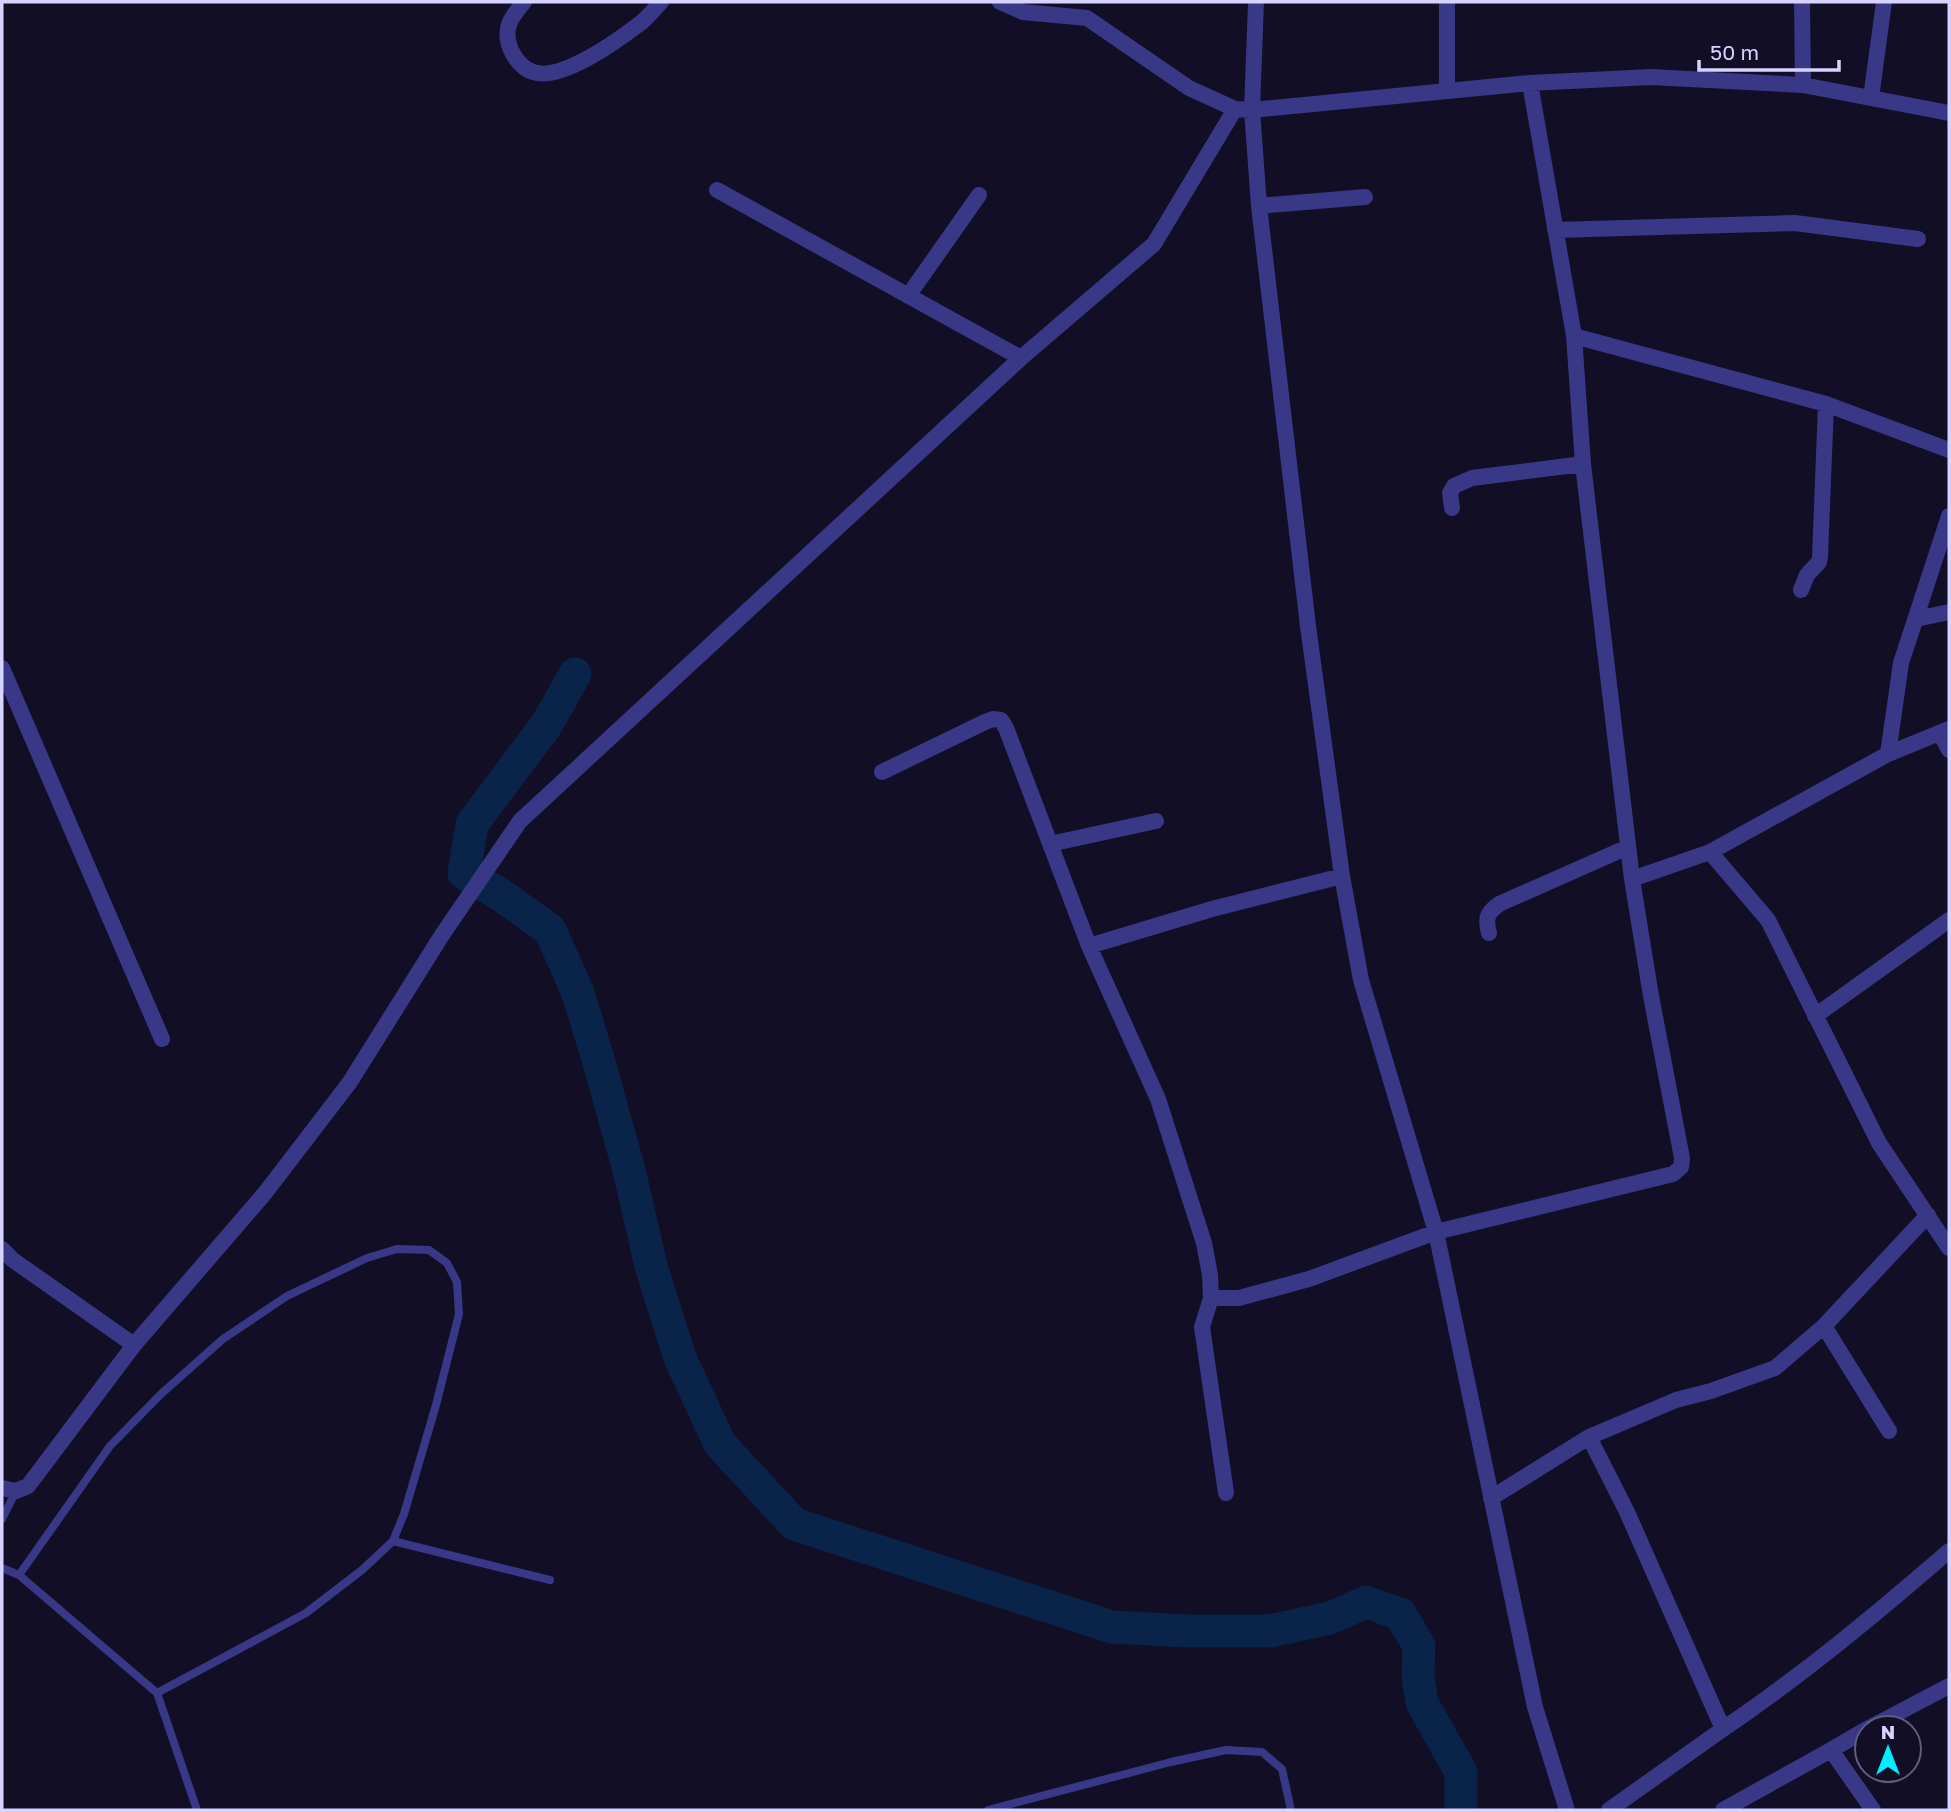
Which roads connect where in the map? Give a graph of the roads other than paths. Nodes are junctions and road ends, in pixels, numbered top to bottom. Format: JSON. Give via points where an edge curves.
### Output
{"nodes":[{"id":1,"x":524,"y":2,"type":"edge"},
{"id":2,"x":661,"y":2,"type":"edge"},
{"id":3,"x":999,"y":2,"type":"edge"},
{"id":4,"x":1256,"y":2,"type":"edge"},
{"id":5,"x":1447,"y":2,"type":"edge"},
{"id":6,"x":1802,"y":2,"type":"edge"},
{"id":7,"x":1884,"y":2,"type":"edge"},
{"id":8,"x":1530,"y":83,"type":"junction"},
{"id":9,"x":1802,"y":85,"type":"junction"},
{"id":10,"x":1447,"y":91,"type":"junction"},
{"id":11,"x":1871,"y":98,"type":"junction"},
{"id":12,"x":1235,"y":109,"type":"junction"},
{"id":13,"x":1252,"y":110,"type":"junction"},
{"id":14,"x":1949,"y":113,"type":"edge"},
{"id":15,"x":718,"y":190,"type":"dead end"},
{"id":16,"x":979,"y":195,"type":"dead end"},
{"id":17,"x":1365,"y":197,"type":"dead end"},
{"id":18,"x":1259,"y":206,"type":"junction"},
{"id":19,"x":1555,"y":230,"type":"junction"},
{"id":20,"x":1918,"y":239,"type":"dead end"},
{"id":21,"x":908,"y":296,"type":"junction"},
{"id":22,"x":1574,"y":336,"type":"junction"},
{"id":23,"x":1021,"y":358,"type":"junction"},
{"id":24,"x":1826,"y":404,"type":"junction"},
{"id":25,"x":1949,"y":450,"type":"edge"},
{"id":26,"x":1583,"y":464,"type":"junction"},
{"id":27,"x":1452,"y":509,"type":"dead end"},
{"id":28,"x":1949,"y":516,"type":"edge"},
{"id":29,"x":1801,"y":590,"type":"dead end"},
{"id":30,"x":1949,"y":612,"type":"edge"},
{"id":31,"x":1916,"y":619,"type":"junction"},
{"id":32,"x":2,"y":668,"type":"edge"},
{"id":33,"x":1944,"y":731,"type":"edge"},
{"id":34,"x":1949,"y":750,"type":"edge"},
{"id":35,"x":1888,"y":754,"type":"junction"},
{"id":36,"x":882,"y":772,"type":"dead end"},
{"id":37,"x":1156,"y":821,"type":"dead end"},
{"id":38,"x":1050,"y":844,"type":"junction"},
{"id":39,"x":1628,"y":847,"type":"junction"},
{"id":40,"x":1710,"y":852,"type":"junction"},
{"id":41,"x":1342,"y":876,"type":"junction"},
{"id":42,"x":1632,"y":879,"type":"junction"},
{"id":43,"x":1949,"y":920,"type":"edge"},
{"id":44,"x":1489,"y":933,"type":"dead end"},
{"id":45,"x":1089,"y":946,"type":"junction"},
{"id":46,"x":1815,"y":1016,"type":"junction"},
{"id":47,"x":162,"y":1039,"type":"dead end"},
{"id":48,"x":1928,"y":1215,"type":"junction"},
{"id":49,"x":1436,"y":1232,"type":"junction"},
{"id":50,"x":1949,"y":1248,"type":"edge"},
{"id":51,"x":2,"y":1249,"type":"edge"},
{"id":52,"x":1211,"y":1298,"type":"junction"},
{"id":53,"x":1824,"y":1326,"type":"junction"},
{"id":54,"x":134,"y":1345,"type":"junction"},
{"id":55,"x":1889,"y":1431,"type":"dead end"},
{"id":56,"x":1589,"y":1437,"type":"junction"},
{"id":57,"x":9,"y":1490,"type":"edge"},
{"id":58,"x":1226,"y":1493,"type":"dead end"},
{"id":59,"x":1491,"y":1499,"type":"junction"},
{"id":60,"x":2,"y":1519,"type":"edge"},
{"id":61,"x":393,"y":1541,"type":"junction"},
{"id":62,"x":1949,"y":1551,"type":"edge"},
{"id":63,"x":2,"y":1568,"type":"edge"},
{"id":64,"x":19,"y":1575,"type":"junction"},
{"id":65,"x":550,"y":1580,"type":"dead end"},
{"id":66,"x":1949,"y":1686,"type":"edge"},
{"id":67,"x":157,"y":1693,"type":"junction"},
{"id":68,"x":1895,"y":1714,"type":"edge"},
{"id":69,"x":1723,"y":1729,"type":"junction"},
{"id":70,"x":1853,"y":1737,"type":"edge"},
{"id":71,"x":1832,"y":1750,"type":"junction"},
{"id":72,"x":197,"y":1810,"type":"edge"},
{"id":73,"x":988,"y":1810,"type":"edge"},
{"id":74,"x":1291,"y":1810,"type":"edge"},
{"id":75,"x":1567,"y":1810,"type":"edge"},
{"id":76,"x":1609,"y":1810,"type":"edge"},
{"id":77,"x":1723,"y":1810,"type":"edge"},
{"id":78,"x":1873,"y":1810,"type":"edge"}],
"edges":[{"from":1,"to":2,"type":"street","via":[[508,23],[508,42],[522,65],[542,74],[576,65],[640,24]]},
{"from":3,"to":12,"type":"street","via":[[1023,12],[1087,18],[1189,88]]},
{"from":4,"to":13,"type":"street"},
{"from":5,"to":10,"type":"street"},
{"from":6,"to":9,"type":"street"},
{"from":7,"to":11,"type":"street"},
{"from":8,"to":9,"type":"street","via":[[1651,77]]},
{"from":8,"to":10,"type":"street"},
{"from":8,"to":19,"type":"street"},
{"from":9,"to":11,"type":"street"},
{"from":10,"to":13,"type":"street"},
{"from":11,"to":14,"type":"street"},
{"from":12,"to":13,"type":"street"},
{"from":12,"to":23,"type":"street","via":[[1154,244]]},
{"from":13,"to":18,"type":"street"},
{"from":15,"to":21,"type":"street"},
{"from":16,"to":21,"type":"street"},
{"from":17,"to":18,"type":"street"},
{"from":18,"to":41,"type":"street"},
{"from":19,"to":20,"type":"street","via":[[1794,223]]},
{"from":19,"to":22,"type":"street"},
{"from":21,"to":23,"type":"street"},
{"from":22,"to":24,"type":"street"},
{"from":22,"to":26,"type":"street"},
{"from":23,"to":54,"type":"street","via":[[520,821],[350,1082],[265,1193]]},
{"from":24,"to":25,"type":"street"},
{"from":24,"to":29,"type":"street","via":[[1820,557]]},
{"from":26,"to":27,"type":"street","via":[[1460,482],[1450,493]]},
{"from":26,"to":39,"type":"street"},
{"from":28,"to":31,"type":"street"},
{"from":30,"to":31,"type":"street"},
{"from":31,"to":35,"type":"street","via":[[1901,663]]},
{"from":32,"to":47,"type":"street"},
{"from":33,"to":34,"type":"street"},
{"from":33,"to":35,"type":"street"},
{"from":35,"to":40,"type":"street"},
{"from":36,"to":38,"type":"street","via":[[985,722],[1000,720]]},
{"from":37,"to":38,"type":"street"},
{"from":38,"to":45,"type":"street"},
{"from":39,"to":42,"type":"street"},
{"from":39,"to":44,"type":"street","via":[[1499,904],[1487,915]]},
{"from":40,"to":42,"type":"street"},
{"from":40,"to":46,"type":"street","via":[[1768,920]]},
{"from":41,"to":45,"type":"street"},
{"from":41,"to":49,"type":"street","via":[[1361,980]]},
{"from":42,"to":49,"type":"street","via":[[1681,1167],[1674,1174]]},
{"from":43,"to":46,"type":"street"},
{"from":45,"to":52,"type":"street","via":[[1158,1099],[1204,1243]]},
{"from":46,"to":48,"type":"street","via":[[1879,1143]]},
{"from":48,"to":50,"type":"street"},
{"from":48,"to":53,"type":"street"},
{"from":49,"to":52,"type":"street","via":[[1309,1279],[1239,1298]]},
{"from":49,"to":59,"type":"street"},
{"from":51,"to":54,"type":"street"},
{"from":52,"to":58,"type":"street","via":[[1202,1327]]},
{"from":53,"to":55,"type":"street"},
{"from":53,"to":56,"type":"street","via":[[1775,1368],[1676,1400]]},
{"from":54,"to":57,"type":"street","via":[[28,1486]]},
{"from":56,"to":59,"type":"street"},
{"from":56,"to":69,"type":"street"},
{"from":57,"to":60,"type":"lane"},
{"from":59,"to":75,"type":"street","via":[[1535,1707]]},
{"from":61,"to":64,"type":"lane","via":[[459,1314],[457,1282],[447,1263],[429,1250],[397,1249],[367,1258],[287,1296],[223,1339],[110,1446]]},
{"from":61,"to":65,"type":"lane"},
{"from":61,"to":67,"type":"lane","via":[[306,1613]]},
{"from":62,"to":69,"type":"street","via":[[1861,1627]]},
{"from":63,"to":64,"type":"lane"},
{"from":64,"to":67,"type":"lane"},
{"from":66,"to":68,"type":"street"},
{"from":67,"to":72,"type":"lane"},
{"from":69,"to":76,"type":"street"},
{"from":70,"to":71,"type":"street"},
{"from":71,"to":77,"type":"street"},
{"from":71,"to":78,"type":"street"},
{"from":73,"to":74,"type":"lane","via":[[1226,1750],[1262,1752],[1282,1769]]}]}
